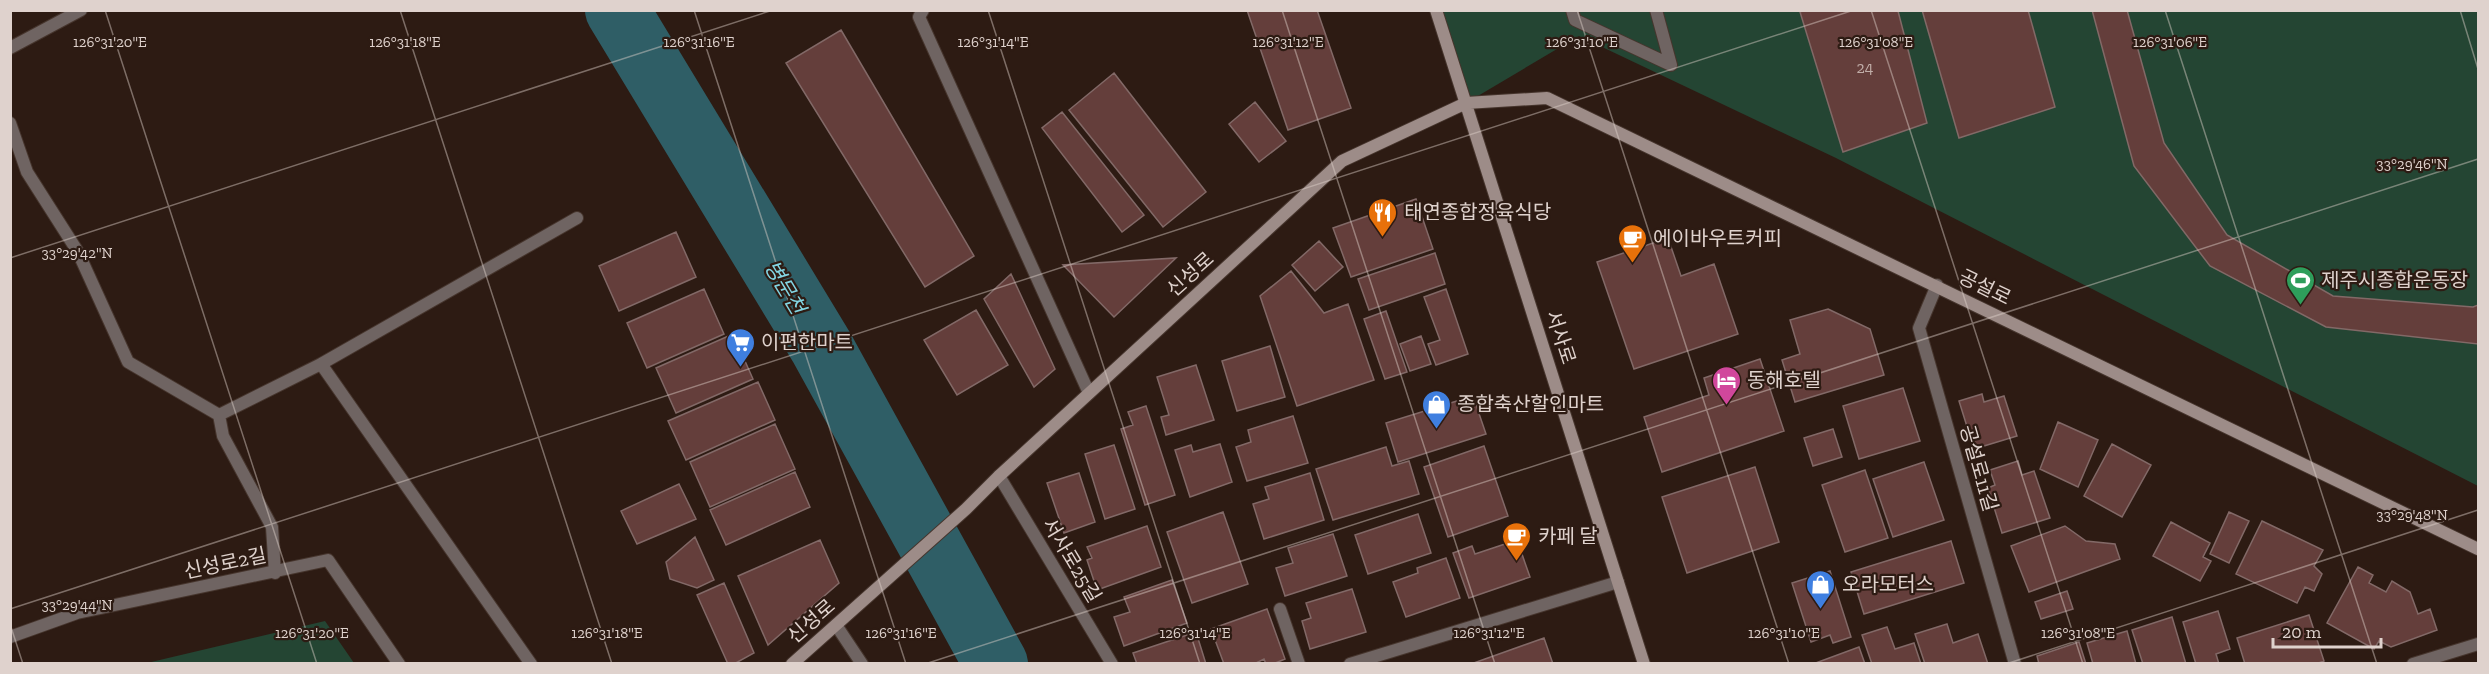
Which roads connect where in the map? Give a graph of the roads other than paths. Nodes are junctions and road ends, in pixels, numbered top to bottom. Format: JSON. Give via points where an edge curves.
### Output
{"nodes":[{"id":1,"x":81,"y":10,"type":"edge"},
{"id":2,"x":923,"y":10,"type":"edge"},
{"id":3,"x":1436,"y":10,"type":"edge"},
{"id":4,"x":1572,"y":10,"type":"edge"},
{"id":5,"x":1656,"y":10,"type":"edge"},
{"id":6,"x":10,"y":48,"type":"edge"},
{"id":7,"x":1466,"y":103,"type":"junction"},
{"id":8,"x":10,"y":123,"type":"edge"},
{"id":9,"x":577,"y":218,"type":"dead end"},
{"id":10,"x":1937,"y":285,"type":"junction"},
{"id":11,"x":321,"y":364,"type":"junction"},
{"id":12,"x":1089,"y":393,"type":"junction"},
{"id":13,"x":219,"y":415,"type":"junction"},
{"id":14,"x":999,"y":476,"type":"junction"},
{"id":15,"x":2478,"y":549,"type":"edge"},
{"id":16,"x":275,"y":573,"type":"junction"},
{"id":17,"x":1618,"y":582,"type":"junction"},
{"id":18,"x":1280,"y":609,"type":"dead end"},
{"id":19,"x":836,"y":625,"type":"junction"},
{"id":20,"x":10,"y":637,"type":"edge"},
{"id":21,"x":2478,"y":644,"type":"edge"},
{"id":22,"x":399,"y":663,"type":"edge"},
{"id":23,"x":531,"y":663,"type":"edge"},
{"id":24,"x":792,"y":663,"type":"edge"},
{"id":25,"x":862,"y":663,"type":"edge"},
{"id":26,"x":1112,"y":663,"type":"edge"},
{"id":27,"x":1299,"y":663,"type":"edge"},
{"id":28,"x":1350,"y":663,"type":"edge"},
{"id":29,"x":1644,"y":663,"type":"edge"},
{"id":30,"x":2015,"y":663,"type":"edge"},
{"id":31,"x":2413,"y":663,"type":"edge"}],
"edges":[{"from":1,"to":6,"type":"street"},
{"from":2,"to":12,"type":"street","via":[[919,17]]},
{"from":3,"to":7,"type":"street","name":"서사로"},
{"from":4,"to":5,"type":"street","via":[[1575,20],[1671,65]]},
{"from":7,"to":10,"type":"street","name":"공설로","via":[[1546,98]]},
{"from":7,"to":12,"type":"street","name":"신성로","via":[[1342,161]]},
{"from":7,"to":17,"type":"street","name":"서사로"},
{"from":8,"to":13,"type":"street","via":[[27,172],[78,252],[128,362]]},
{"from":9,"to":11,"type":"street"},
{"from":10,"to":15,"type":"street","name":"공설로"},
{"from":10,"to":30,"type":"street","name":"공설로11길","via":[[1919,328]]},
{"from":11,"to":13,"type":"street"},
{"from":11,"to":23,"type":"street"},
{"from":12,"to":14,"type":"street","name":"신성로"},
{"from":13,"to":16,"type":"street","via":[[223,436],[272,527]]},
{"from":14,"to":19,"type":"street","name":"신성로"},
{"from":14,"to":26,"type":"street","name":"서사로25길"},
{"from":16,"to":20,"type":"street","name":"신성로2길","via":[[77,613]]},
{"from":16,"to":22,"type":"street","name":"신성로2길","via":[[328,560]]},
{"from":17,"to":28,"type":"street"},
{"from":17,"to":29,"type":"street","name":"서사로"},
{"from":18,"to":27,"type":"street"},
{"from":19,"to":24,"type":"street","name":"신성로"},
{"from":19,"to":25,"type":"street"},
{"from":21,"to":31,"type":"street"}]}
